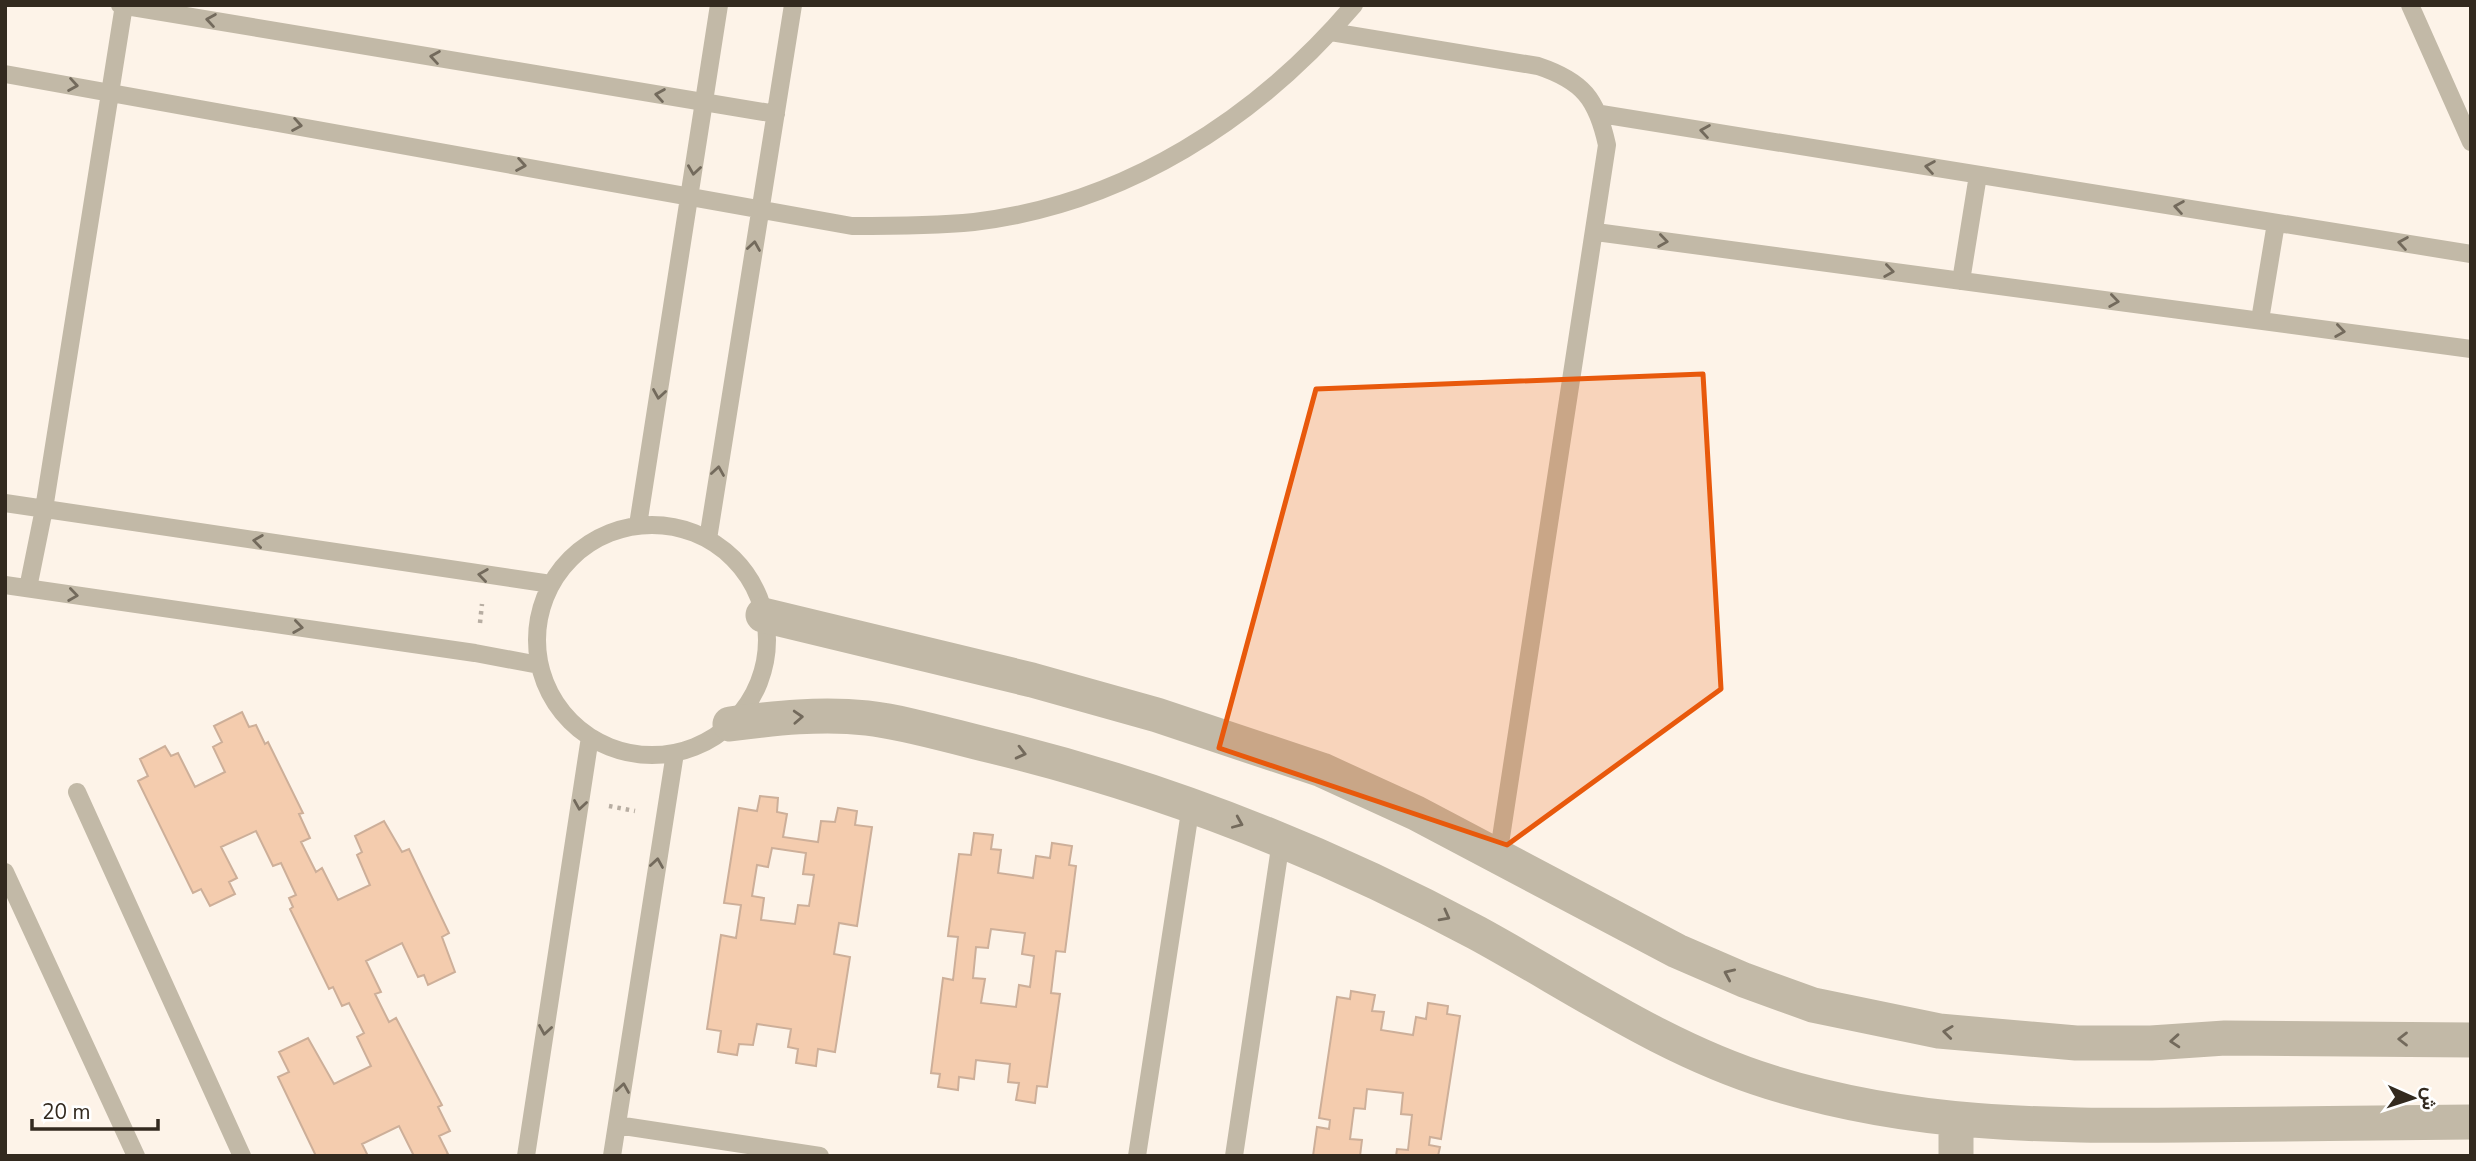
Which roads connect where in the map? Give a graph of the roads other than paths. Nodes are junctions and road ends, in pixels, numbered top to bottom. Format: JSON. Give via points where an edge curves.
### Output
{"nodes":[{"id":1,"x":123,"y":5,"type":"edge"},
{"id":2,"x":719,"y":5,"type":"edge"},
{"id":3,"x":793,"y":5,"type":"edge"},
{"id":4,"x":1354,"y":5,"type":"edge"},
{"id":5,"x":2410,"y":5,"type":"edge"},
{"id":6,"x":1331,"y":32,"type":"junction"},
{"id":7,"x":5,"y":74,"type":"edge"},
{"id":8,"x":111,"y":91,"type":"junction"},
{"id":9,"x":704,"y":102,"type":"junction"},
{"id":10,"x":776,"y":114,"type":"junction"},
{"id":11,"x":1601,"y":114,"type":"junction"},
{"id":12,"x":2471,"y":142,"type":"edge"},
{"id":13,"x":1978,"y":174,"type":"junction"},
{"id":14,"x":690,"y":196,"type":"junction"},
{"id":15,"x":760,"y":208,"type":"junction"},
{"id":16,"x":2276,"y":223,"type":"junction"},
{"id":17,"x":1596,"y":232,"type":"junction"},
{"id":18,"x":2471,"y":254,"type":"edge"},
{"id":19,"x":1962,"y":281,"type":"junction"},
{"id":20,"x":2260,"y":320,"type":"junction"},
{"id":21,"x":2471,"y":349,"type":"edge"},
{"id":22,"x":5,"y":503,"type":"edge"},
{"id":23,"x":44,"y":509,"type":"junction"},
{"id":24,"x":638,"y":525,"type":"junction"},
{"id":25,"x":708,"y":538,"type":"junction"},
{"id":26,"x":551,"y":584,"type":"junction"},
{"id":27,"x":5,"y":585,"type":"edge"},
{"id":28,"x":28,"y":588,"type":"junction"},
{"id":29,"x":763,"y":615,"type":"junction"},
{"id":30,"x":539,"y":665,"type":"junction"},
{"id":31,"x":730,"y":724,"type":"junction"},
{"id":32,"x":590,"y":737,"type":"junction"},
{"id":33,"x":675,"y":753,"type":"junction"},
{"id":34,"x":77,"y":792,"type":"dead end"},
{"id":35,"x":1191,"y":805,"type":"junction"},
{"id":36,"x":1281,"y":841,"type":"junction"},
{"id":37,"x":1498,"y":857,"type":"junction"},
{"id":38,"x":5,"y":872,"type":"edge"},
{"id":39,"x":2471,"y":1040,"type":"edge"},
{"id":40,"x":1956,"y":1121,"type":"junction"},
{"id":41,"x":2471,"y":1122,"type":"edge"},
{"id":42,"x":617,"y":1125,"type":"junction"},
{"id":43,"x":136,"y":1156,"type":"edge"},
{"id":44,"x":242,"y":1156,"type":"edge"},
{"id":45,"x":526,"y":1156,"type":"edge"},
{"id":46,"x":612,"y":1156,"type":"edge"},
{"id":47,"x":820,"y":1156,"type":"edge"},
{"id":48,"x":1137,"y":1156,"type":"edge"},
{"id":49,"x":1234,"y":1156,"type":"edge"},
{"id":50,"x":1956,"y":1156,"type":"edge"}],
"edges":[{"from":1,"to":8,"type":"lane"},
{"from":9,"to":1,"type":"lane","one_way":true},
{"from":2,"to":9,"type":"lane"},
{"from":3,"to":10,"type":"lane"},
{"from":4,"to":6,"type":"lane"},
{"from":5,"to":12,"type":"lane"},
{"from":6,"to":11,"type":"lane","via":[[1538,65],[1575,82]]},
{"from":6,"to":15,"type":"lane","via":[[1249,108],[1204,140],[1094,192],[976,221],[914,226],[852,226]]},
{"from":7,"to":8,"type":"lane","one_way":true},
{"from":8,"to":14,"type":"lane","one_way":true},
{"from":8,"to":23,"type":"lane"},
{"from":9,"to":10,"type":"lane"},
{"from":9,"to":14,"type":"lane","one_way":true},
{"from":10,"to":15,"type":"lane"},
{"from":13,"to":11,"type":"lane","one_way":true},
{"from":11,"to":17,"type":"lane","via":[[1607,145]]},
{"from":16,"to":13,"type":"lane","one_way":true},
{"from":13,"to":19,"type":"lane"},
{"from":14,"to":15,"type":"lane"},
{"from":14,"to":24,"type":"lane","one_way":true},
{"from":25,"to":15,"type":"lane","one_way":true},
{"from":18,"to":16,"type":"lane","one_way":true},
{"from":16,"to":20,"type":"lane"},
{"from":17,"to":19,"type":"lane","one_way":true},
{"from":17,"to":37,"type":"lane"},
{"from":19,"to":20,"type":"lane","one_way":true},
{"from":20,"to":21,"type":"lane","one_way":true},
{"from":22,"to":23,"type":"lane"},
{"from":26,"to":23,"type":"lane","one_way":true},
{"from":23,"to":28,"type":"lane"},
{"from":24,"to":25,"type":"lane","via":[[674,526]]},
{"from":24,"to":26,"type":"lane","via":[[603,535],[573,555]]},
{"from":25,"to":29,"type":"lane","via":[[736,561],[756,591]]},
{"from":26,"to":30,"type":"lane","via":[[538,617]]},
{"from":27,"to":28,"type":"lane"},
{"from":28,"to":30,"type":"lane","one_way":true},
{"from":29,"to":31,"type":"lane","via":[[765,662],[753,696]]},
{"from":29,"to":37,"type":"street","via":[[1032,680],[1240,741],[1322,770]]},
{"from":30,"to":32,"type":"lane","via":[[547,689],[568,719]]},
{"from":31,"to":33,"type":"lane","via":[[700,745]]},
{"from":31,"to":35,"type":"street","one_way":true,"via":[[823,715],[910,725],[1045,759]]},
{"from":32,"to":33,"type":"lane","via":[[630,754]]},
{"from":32,"to":45,"type":"lane","one_way":true},
{"from":42,"to":33,"type":"lane","one_way":true},
{"from":34,"to":44,"type":"lane"},
{"from":35,"to":36,"type":"street","one_way":true},
{"from":35,"to":48,"type":"lane"},
{"from":36,"to":40,"type":"street","one_way":true,"via":[[1399,892],[1629,1022],[1698,1055],[1840,1101]]},
{"from":36,"to":49,"type":"lane"},
{"from":39,"to":37,"type":"street","one_way":true,"via":[[2225,1038],[2076,1043],[1990,1037],[1876,1020],[1813,1005],[1744,980],[1677,951]]},
{"from":38,"to":43,"type":"lane"},
{"from":40,"to":41,"type":"street","via":[[2047,1126]]},
{"from":40,"to":50,"type":"street"},
{"from":42,"to":46,"type":"lane"},
{"from":42,"to":47,"type":"lane"}]}
